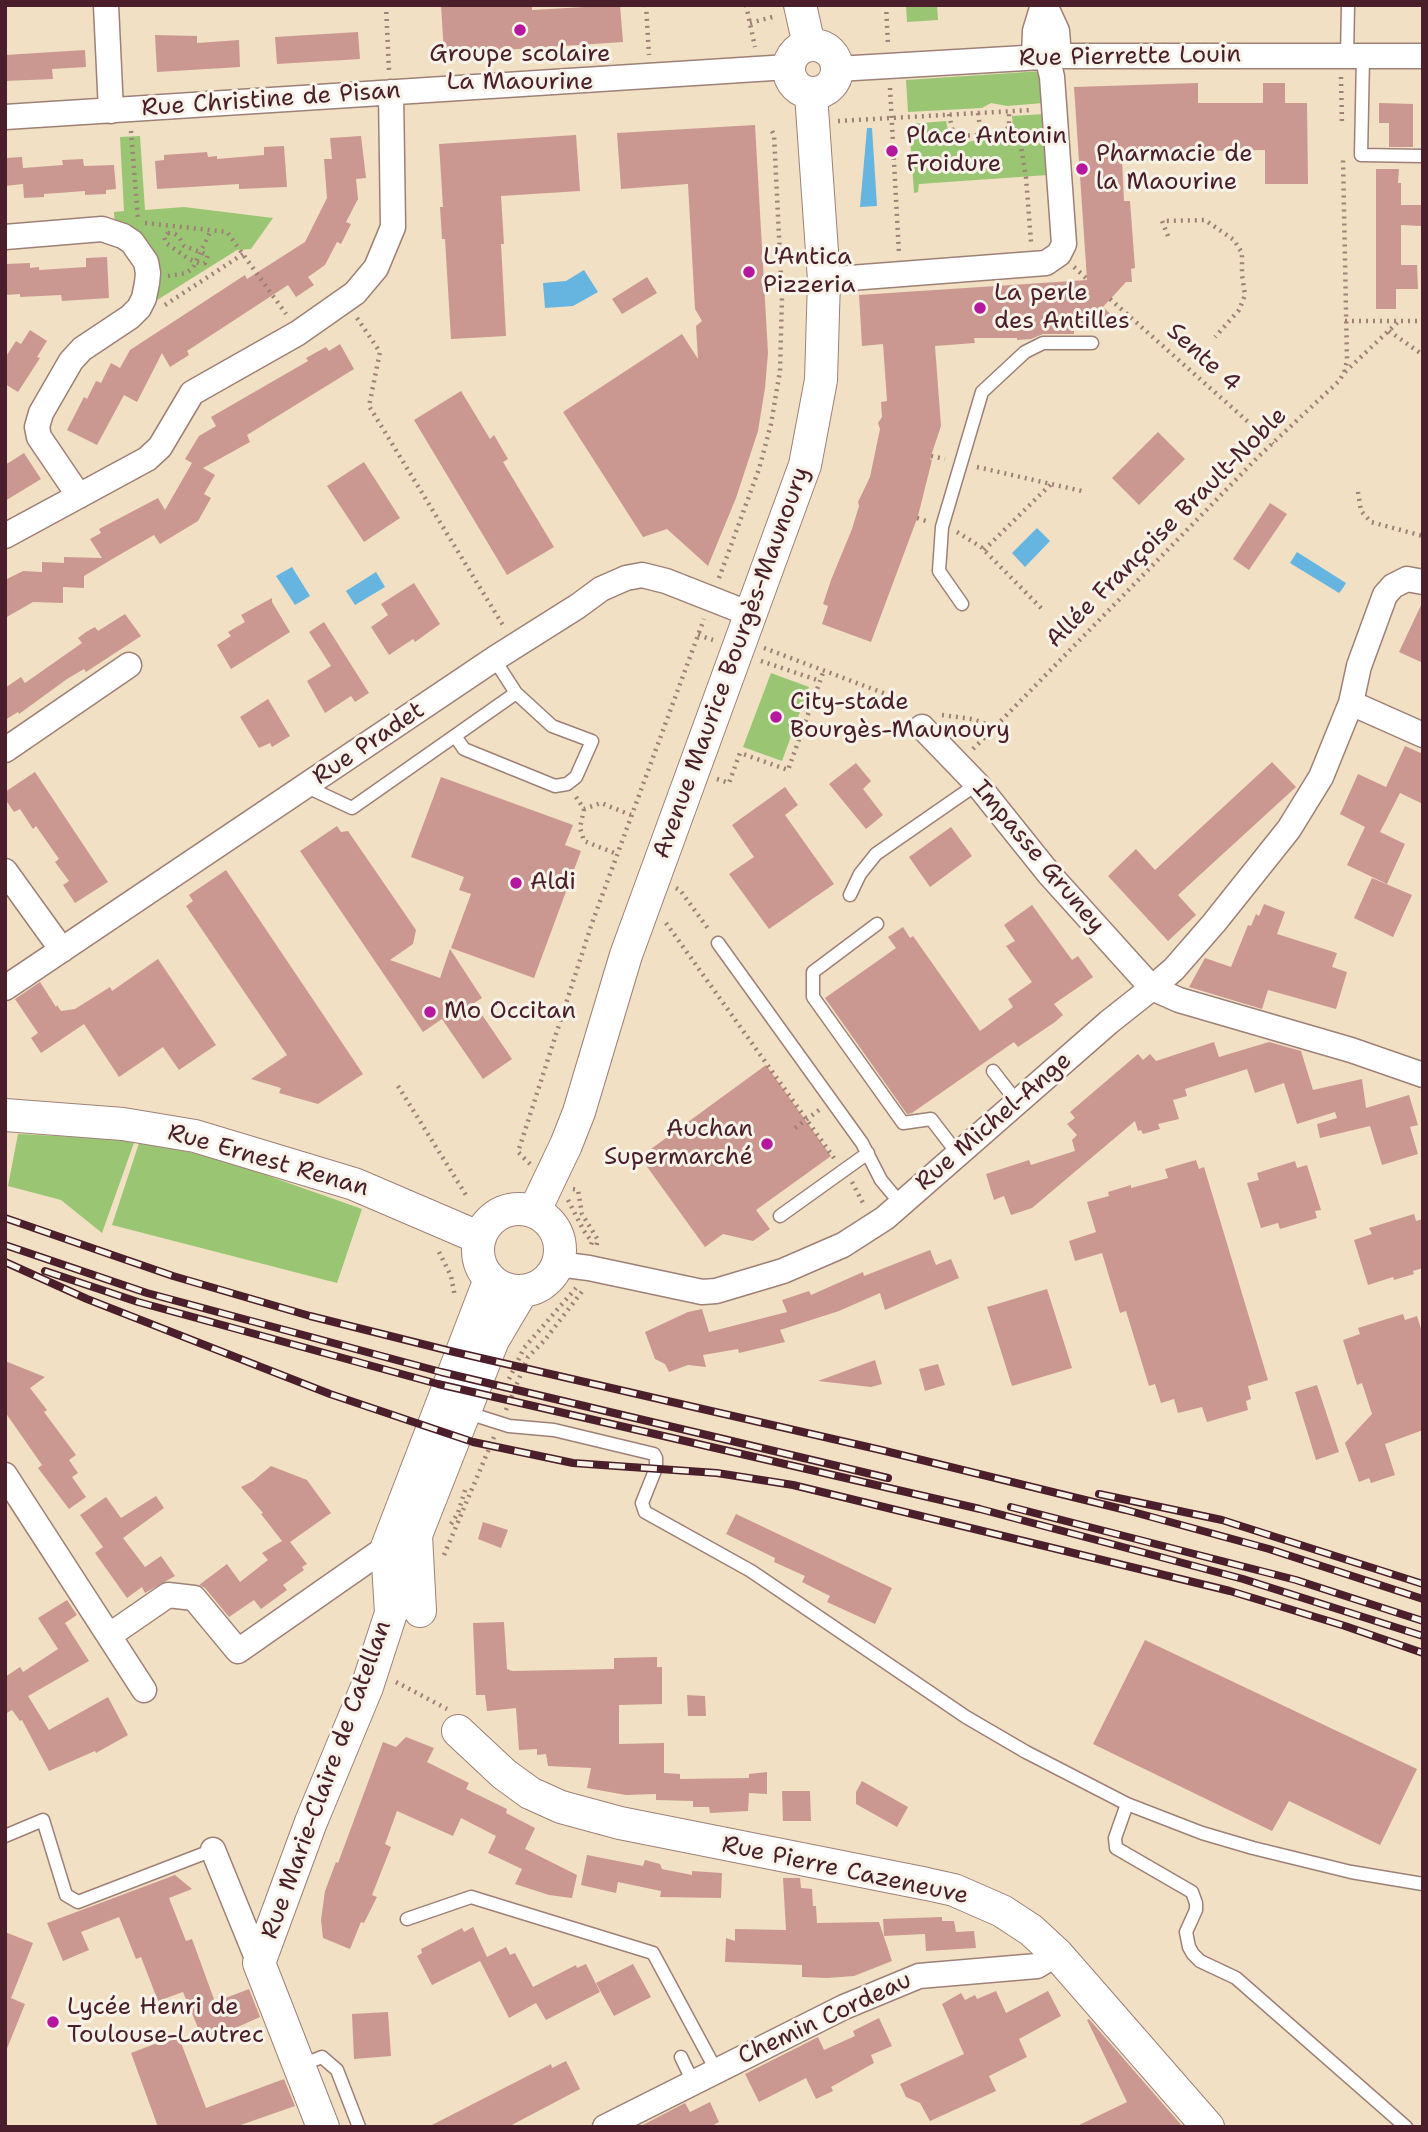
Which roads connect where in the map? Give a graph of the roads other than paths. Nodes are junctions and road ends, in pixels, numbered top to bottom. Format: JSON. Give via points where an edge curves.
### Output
{"nodes":[{"id":1,"x":106,"y":5,"type":"edge"},
{"id":2,"x":1044,"y":5,"type":"edge"},
{"id":3,"x":1348,"y":5,"type":"edge"},
{"id":4,"x":794,"y":9,"type":"edge"},
{"id":5,"x":799,"y":56,"type":"junction"},
{"id":6,"x":1047,"y":56,"type":"junction"},
{"id":7,"x":1423,"y":56,"type":"edge"},
{"id":8,"x":1351,"y":61,"type":"junction"},
{"id":9,"x":837,"y":69,"type":"junction"},
{"id":10,"x":391,"y":92,"type":"junction"},
{"id":11,"x":811,"y":94,"type":"junction"},
{"id":12,"x":121,"y":110,"type":"junction"},
{"id":13,"x":5,"y":117,"type":"edge"},
{"id":14,"x":1423,"y":156,"type":"edge"},
{"id":15,"x":5,"y":237,"type":"edge"},
{"id":16,"x":824,"y":280,"type":"junction"},
{"id":17,"x":1092,"y":343,"type":"dead end"},
{"id":18,"x":79,"y":496,"type":"junction"},
{"id":19,"x":5,"y":536,"type":"edge"},
{"id":20,"x":1423,"y":582,"type":"edge"},
{"id":21,"x":962,"y":604,"type":"dead end"},
{"id":22,"x":750,"y":614,"type":"junction"},
{"id":23,"x":494,"y":659,"type":"junction"},
{"id":24,"x":129,"y":665,"type":"dead end"},
{"id":25,"x":516,"y":693,"type":"junction"},
{"id":26,"x":1351,"y":703,"type":"junction"},
{"id":27,"x":922,"y":727,"type":"road end"},
{"id":28,"x":1423,"y":735,"type":"edge"},
{"id":29,"x":455,"y":736,"type":"junction"},
{"id":30,"x":5,"y":750,"type":"edge"},
{"id":31,"x":977,"y":784,"type":"junction"},
{"id":32,"x":307,"y":787,"type":"junction"},
{"id":33,"x":5,"y":871,"type":"edge"},
{"id":34,"x":850,"y":895,"type":"dead end"},
{"id":35,"x":877,"y":924,"type":"dead end"},
{"id":36,"x":718,"y":943,"type":"road end"},
{"id":37,"x":62,"y":950,"type":"junction"},
{"id":38,"x":5,"y":988,"type":"edge"},
{"id":39,"x":1152,"y":988,"type":"junction"},
{"id":40,"x":993,"y":1071,"type":"dead end"},
{"id":41,"x":1423,"y":1074,"type":"edge"},
{"id":42,"x":1017,"y":1102,"type":"junction"},
{"id":43,"x":5,"y":1115,"type":"edge"},
{"id":44,"x":868,"y":1153,"type":"junction"},
{"id":45,"x":958,"y":1154,"type":"junction"},
{"id":46,"x":901,"y":1205,"type":"junction"},
{"id":47,"x":534,"y":1212,"type":"junction"},
{"id":48,"x":780,"y":1216,"type":"dead end"},
{"id":49,"x":480,"y":1238,"type":"junction"},
{"id":50,"x":558,"y":1264,"type":"junction"},
{"id":51,"x":490,"y":1279,"type":"junction"},
{"id":52,"x":522,"y":1291,"type":"junction"},
{"id":53,"x":465,"y":1412,"type":"junction"},
{"id":54,"x":5,"y":1475,"type":"edge"},
{"id":55,"x":387,"y":1547,"type":"junction"},
{"id":56,"x":420,"y":1611,"type":"dead end"},
{"id":57,"x":110,"y":1635,"type":"junction"},
{"id":58,"x":144,"y":1690,"type":"dead end"},
{"id":59,"x":458,"y":1731,"type":"dead end"},
{"id":60,"x":1127,"y":1804,"type":"junction"},
{"id":61,"x":5,"y":1836,"type":"edge"},
{"id":62,"x":213,"y":1850,"type":"joint"},
{"id":63,"x":1423,"y":1884,"type":"edge"},
{"id":64,"x":407,"y":1919,"type":"dead end"},
{"id":65,"x":1057,"y":1954,"type":"junction"},
{"id":66,"x":259,"y":1963,"type":"junction"},
{"id":67,"x":681,"y":2057,"type":"dead end"},
{"id":68,"x":298,"y":2066,"type":"junction"},
{"id":69,"x":716,"y":2070,"type":"junction"},
{"id":70,"x":693,"y":2082,"type":"junction"},
{"id":71,"x":631,"y":2122,"type":"edge"},
{"id":72,"x":323,"y":2127,"type":"edge"},
{"id":73,"x":359,"y":2127,"type":"edge"},
{"id":74,"x":605,"y":2127,"type":"edge"},
{"id":75,"x":1208,"y":2127,"type":"edge"},
{"id":76,"x":1406,"y":2127,"type":"edge"}],
"edges":[{"from":1,"to":12,"type":"street"},
{"from":2,"to":6,"type":"street","via":[[1034,41]]},
{"from":3,"to":8,"type":"lane"},
{"from":4,"to":5,"type":"street"},
{"from":5,"to":9,"type":"street","via":[[825,48]]},
{"from":5,"to":10,"type":"street","name":"Rue Christine de Pisan"},
{"from":5,"to":11,"type":"street","via":[[792,83]]},
{"from":6,"to":8,"type":"street","name":"Rue Pierrette Louin"},
{"from":6,"to":9,"type":"street","name":"Rue Pierrette Louin"},
{"from":6,"to":16,"type":"street","via":[[1064,244],[1059,254],[1046,263]]},
{"from":7,"to":8,"type":"street","name":"Rue Pierrette Louin"},
{"from":8,"to":14,"type":"lane","via":[[1361,155]]},
{"from":9,"to":11,"type":"street","via":[[826,90]]},
{"from":10,"to":12,"type":"street","name":"Rue Christine de Pisan"},
{"from":10,"to":18,"type":"street","via":[[393,227],[376,268],[346,301],[192,393],[160,447],[147,459]]},
{"from":11,"to":16,"type":"street","name":"Avenue Maurice Bourgès-Maunoury"},
{"from":12,"to":13,"type":"street","name":"Rue Christine de Pisan"},
{"from":15,"to":18,"type":"street","via":[[102,229],[132,242],[148,273],[139,308],[82,349],[41,413],[39,437]]},
{"from":16,"to":22,"type":"street","name":"Avenue Maurice Bourgès-Maunoury","via":[[821,380],[805,465]]},
{"from":17,"to":21,"type":"lane","via":[[1043,343],[1025,352],[982,392],[942,527],[939,571]]},
{"from":18,"to":19,"type":"street"},
{"from":20,"to":26,"type":"street","name":"Rue Michel-Ange","via":[[1407,579],[1385,595]]},
{"from":22,"to":23,"type":"street","name":"Rue Pradet","via":[[642,575],[601,589]]},
{"from":22,"to":47,"type":"street","name":"Avenue Maurice Bourgès-Maunoury","via":[[626,956],[579,1112]]},
{"from":23,"to":25,"type":"lane"},
{"from":23,"to":32,"type":"street","name":"Rue Pradet"},
{"from":24,"to":30,"type":"street"},
{"from":25,"to":29,"type":"lane"},
{"from":25,"to":29,"type":"lane","via":[[552,726],[592,741],[568,785],[555,786],[464,749]]},
{"from":26,"to":28,"type":"street"},
{"from":26,"to":39,"type":"street","name":"Rue Michel-Ange","via":[[1321,777],[1289,829],[1214,923]]},
{"from":27,"to":31,"type":"street","name":"Impasse Gruney"},
{"from":29,"to":32,"type":"lane","via":[[352,808]]},
{"from":31,"to":34,"type":"lane","via":[[876,854]]},
{"from":31,"to":39,"type":"street","name":"Impasse Gruney"},
{"from":32,"to":37,"type":"street","name":"Rue Pradet"},
{"from":33,"to":37,"type":"street"},
{"from":35,"to":45,"type":"lane","via":[[813,972],[813,997],[903,1123],[931,1119]]},
{"from":36,"to":44,"type":"lane"},
{"from":37,"to":38,"type":"street","name":"Rue Pradet"},
{"from":39,"to":41,"type":"street"},
{"from":39,"to":42,"type":"street","name":"Rue Michel-Ange"},
{"from":40,"to":42,"type":"lane"},
{"from":42,"to":45,"type":"street","name":"Rue Michel-Ange"},
{"from":43,"to":49,"type":"street","name":"Rue Ernest Renan","via":[[122,1124],[195,1136],[354,1184]]},
{"from":44,"to":46,"type":"lane"},
{"from":44,"to":48,"type":"lane"},
{"from":45,"to":46,"type":"street","name":"Rue Michel-Ange"},
{"from":46,"to":50,"type":"street","name":"Rue Michel-Ange","via":[[843,1245],[783,1271],[716,1291],[684,1290]]},
{"from":47,"to":49,"type":"street","via":[[500,1213]]},
{"from":47,"to":50,"type":"street","via":[[554,1227],[559,1239]]},
{"from":49,"to":51,"type":"street","via":[[479,1260]]},
{"from":50,"to":52,"type":"street","via":[[544,1283]]},
{"from":51,"to":52,"type":"street"},
{"from":51,"to":55,"type":"street","name":"Rue Marie-Claire de Catellan"},
{"from":52,"to":53,"type":"street","via":[[493,1340]]},
{"from":53,"to":56,"type":"street","via":[[416,1535]]},
{"from":53,"to":60,"type":"lane","via":[[509,1426],[554,1430],[654,1454],[654,1474],[642,1503],[645,1512],[751,1571],[966,1717]]},
{"from":54,"to":57,"type":"street"},
{"from":55,"to":57,"type":"street","via":[[238,1651],[194,1598],[168,1595]]},
{"from":55,"to":66,"type":"street","name":"Rue Marie-Claire de Catellan","via":[[391,1613],[367,1687]]},
{"from":57,"to":58,"type":"street"},
{"from":59,"to":65,"type":"street","name":"Rue Pierre Cazeneuve","via":[[504,1774],[561,1807],[620,1824],[954,1891],[1002,1911]]},
{"from":60,"to":63,"type":"lane","via":[[1253,1849]]},
{"from":60,"to":76,"type":"lane","via":[[1116,1848],[1192,1892],[1196,1909],[1186,1933],[1193,1954],[1236,1978]]},
{"from":61,"to":62,"type":"lane","via":[[43,1820],[66,1895],[78,1902]]},
{"from":62,"to":66,"type":"street"},
{"from":64,"to":69,"type":"lane","via":[[471,1897],[653,1953]]},
{"from":65,"to":69,"type":"street","name":"Chemin Cordeau","via":[[1037,1966],[919,1976]]},
{"from":65,"to":75,"type":"street","name":"Rue Pierre Cazeneuve"},
{"from":66,"to":68,"type":"street"},
{"from":67,"to":70,"type":"lane"},
{"from":68,"to":72,"type":"street"},
{"from":68,"to":73,"type":"lane","via":[[322,2057],[337,2070]]},
{"from":69,"to":70,"type":"street","name":"Chemin Cordeau"},
{"from":70,"to":71,"type":"street","name":"Chemin Cordeau"},
{"from":71,"to":74,"type":"street","name":"Chemin Cordeau"}]}
